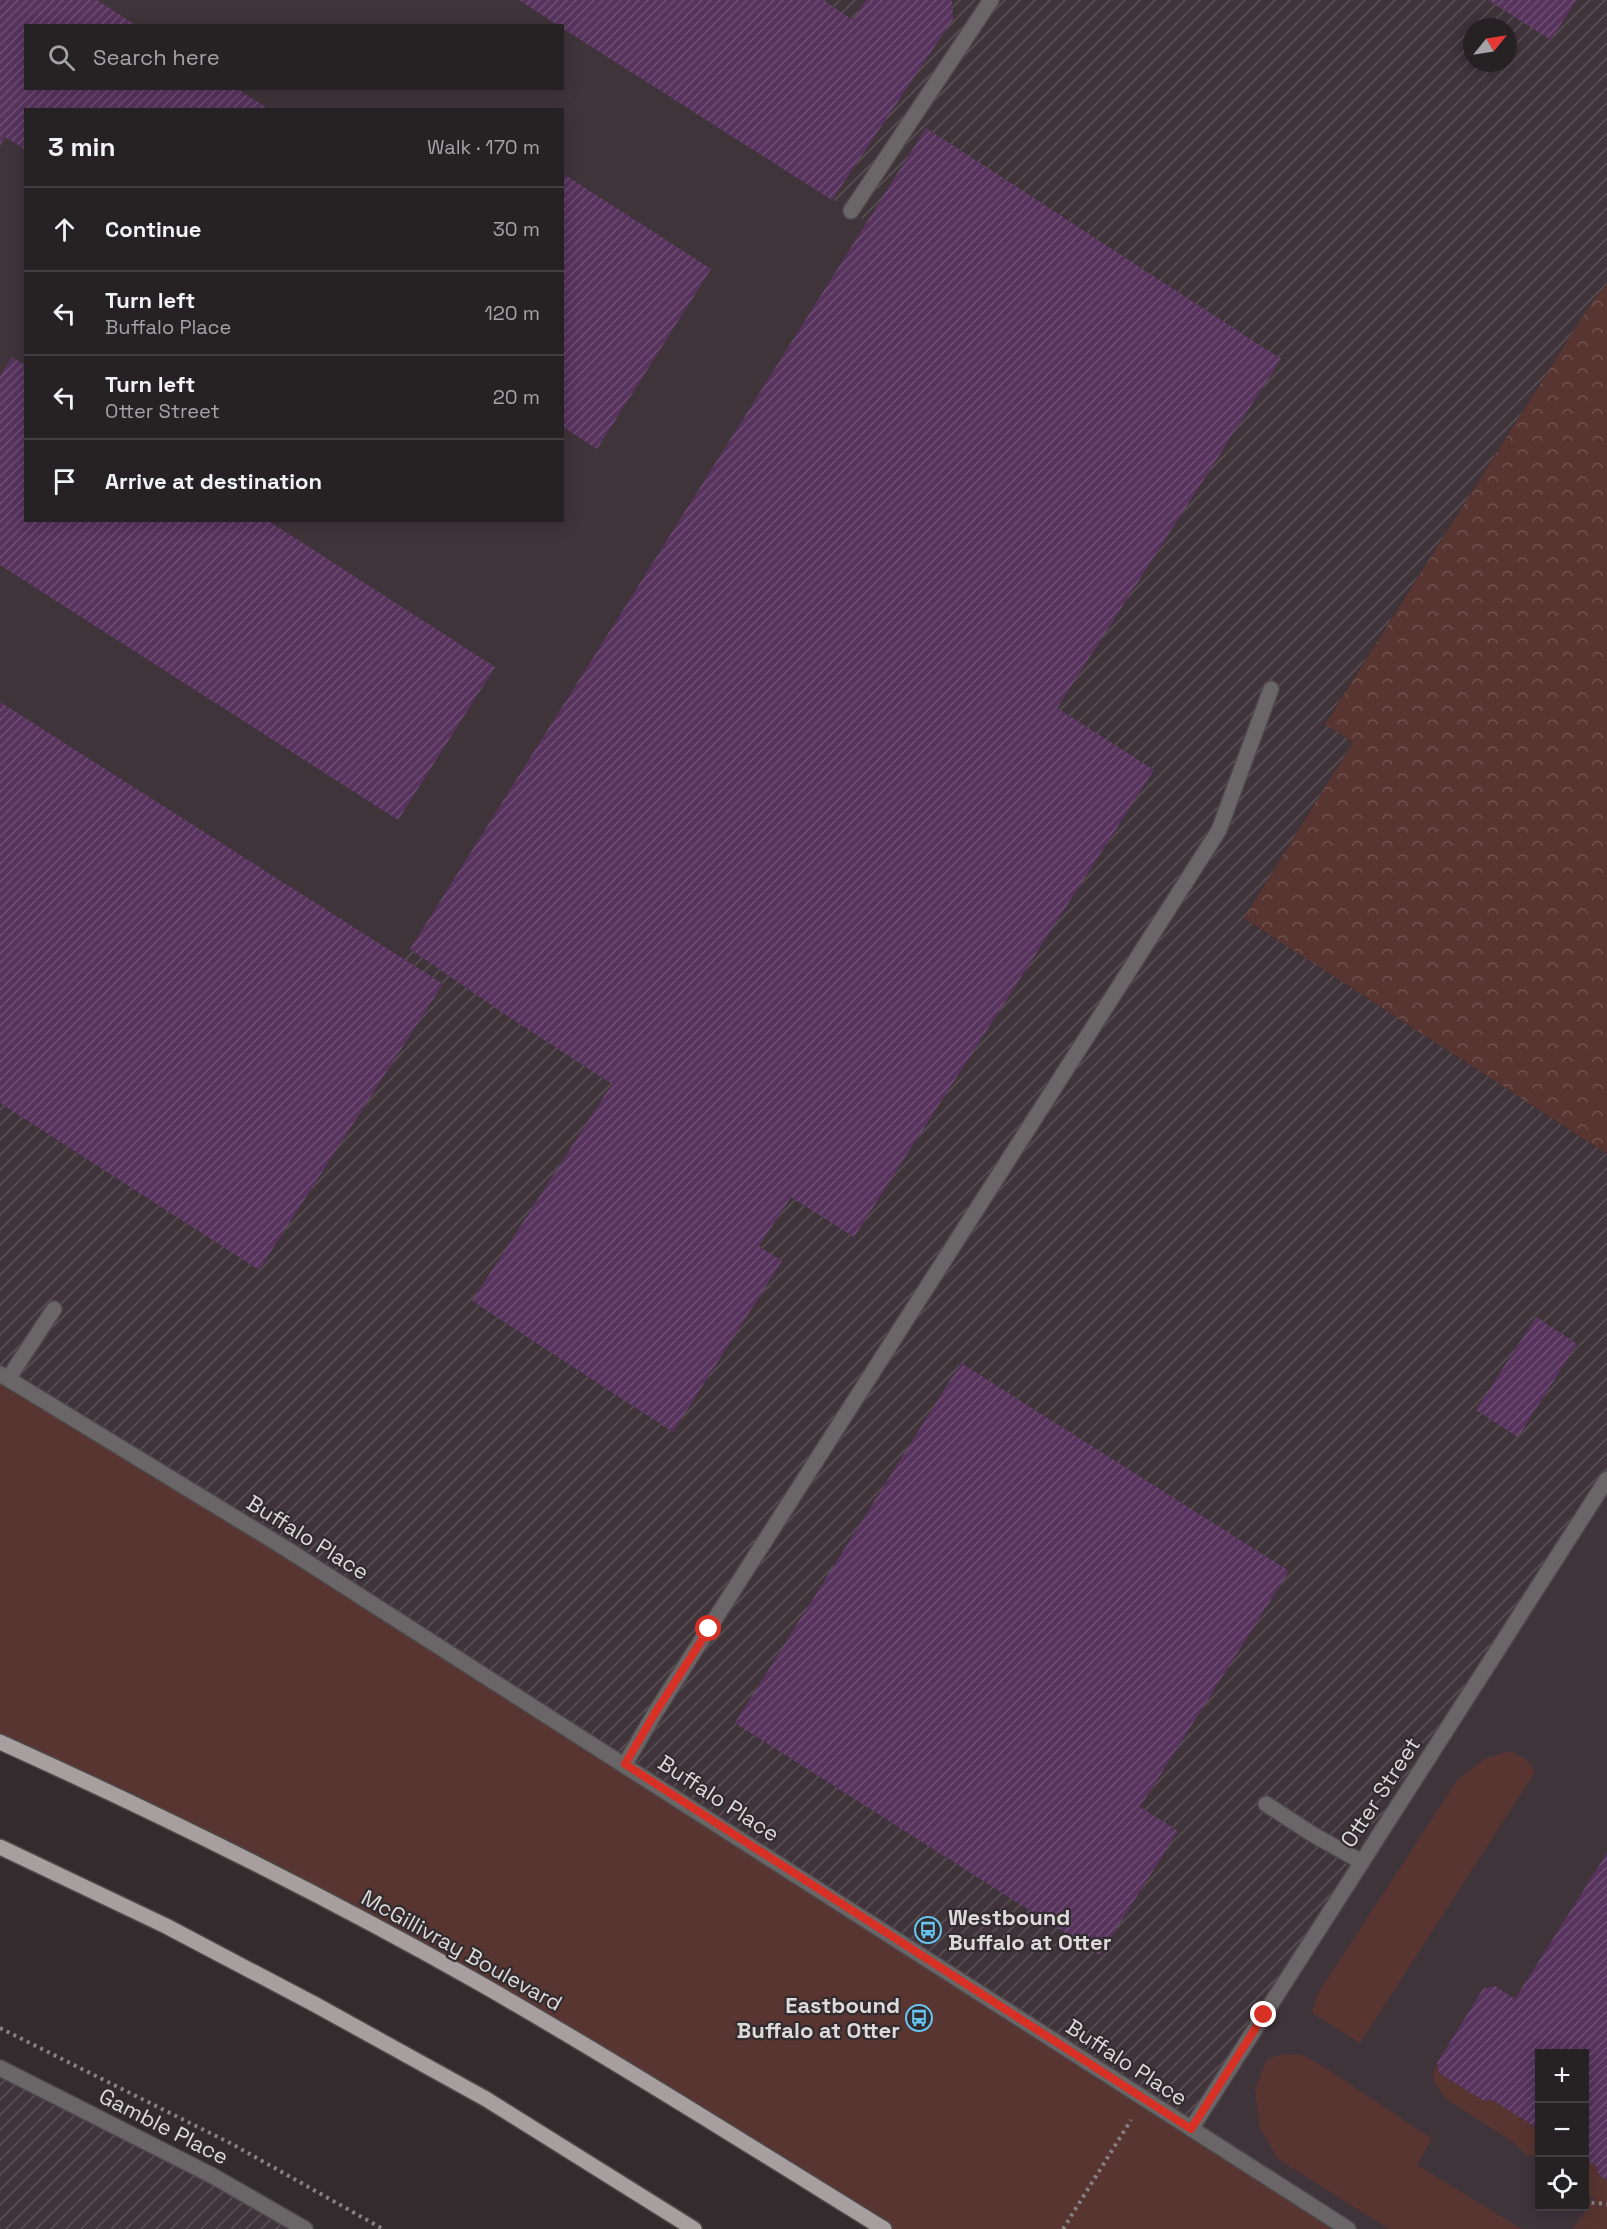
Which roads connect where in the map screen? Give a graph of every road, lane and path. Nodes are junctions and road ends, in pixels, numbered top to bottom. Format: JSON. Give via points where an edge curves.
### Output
{"nodes":[{"id":1,"x":991,"y":0,"type":"edge"},
{"id":2,"x":851,"y":211,"type":"dead end"},
{"id":3,"x":1271,"y":689,"type":"dead end"},
{"id":4,"x":54,"y":1309,"type":"dead end"},
{"id":5,"x":4,"y":1376,"type":"edge"},
{"id":6,"x":1607,"y":1479,"type":"edge"},
{"id":7,"x":0,"y":1742,"type":"edge"},
{"id":8,"x":625,"y":1764,"type":"junction"},
{"id":9,"x":1266,"y":1804,"type":"dead end"},
{"id":10,"x":0,"y":1847,"type":"edge"},
{"id":11,"x":1362,"y":1862,"type":"junction"},
{"id":12,"x":0,"y":2028,"type":"edge"},
{"id":13,"x":0,"y":2068,"type":"edge"},
{"id":14,"x":1144,"y":2100,"type":"junction"},
{"id":15,"x":1191,"y":2129,"type":"junction"},
{"id":16,"x":1589,"y":2202,"type":"edge"},
{"id":17,"x":1607,"y":2204,"type":"edge"},
{"id":18,"x":305,"y":2229,"type":"edge"},
{"id":19,"x":383,"y":2229,"type":"edge"},
{"id":20,"x":694,"y":2229,"type":"edge"},
{"id":21,"x":884,"y":2229,"type":"edge"},
{"id":22,"x":1063,"y":2229,"type":"edge"},
{"id":23,"x":1348,"y":2229,"type":"edge"}],
"edges":[{"from":1,"to":2,"type":"street"},
{"from":3,"to":8,"type":"street","via":[[1219,830]]},
{"from":4,"to":5,"type":"street"},
{"from":5,"to":8,"type":"street","name":"Buffalo Place","via":[[285,1548]]},
{"from":6,"to":11,"type":"street","name":"Otter Street"},
{"from":7,"to":21,"type":"main road","name":"McGillivray Boulevard","via":[[136,1803],[469,1978],[620,2065]]},
{"from":8,"to":14,"type":"street","name":"Buffalo Place"},
{"from":9,"to":11,"type":"street"},
{"from":10,"to":20,"type":"main road","via":[[166,1926],[316,2005],[486,2100]]},
{"from":11,"to":15,"type":"street","name":"Otter Street"},
{"from":12,"to":19,"type":"path","via":[[232,2144]]},
{"from":13,"to":18,"type":"street","name":"Gamble Place","via":[[213,2176]]},
{"from":14,"to":15,"type":"street","name":"Buffalo Place"},
{"from":14,"to":22,"type":"path"},
{"from":15,"to":23,"type":"street","name":"Buffalo Place"},
{"from":16,"to":17,"type":"path"}]}
